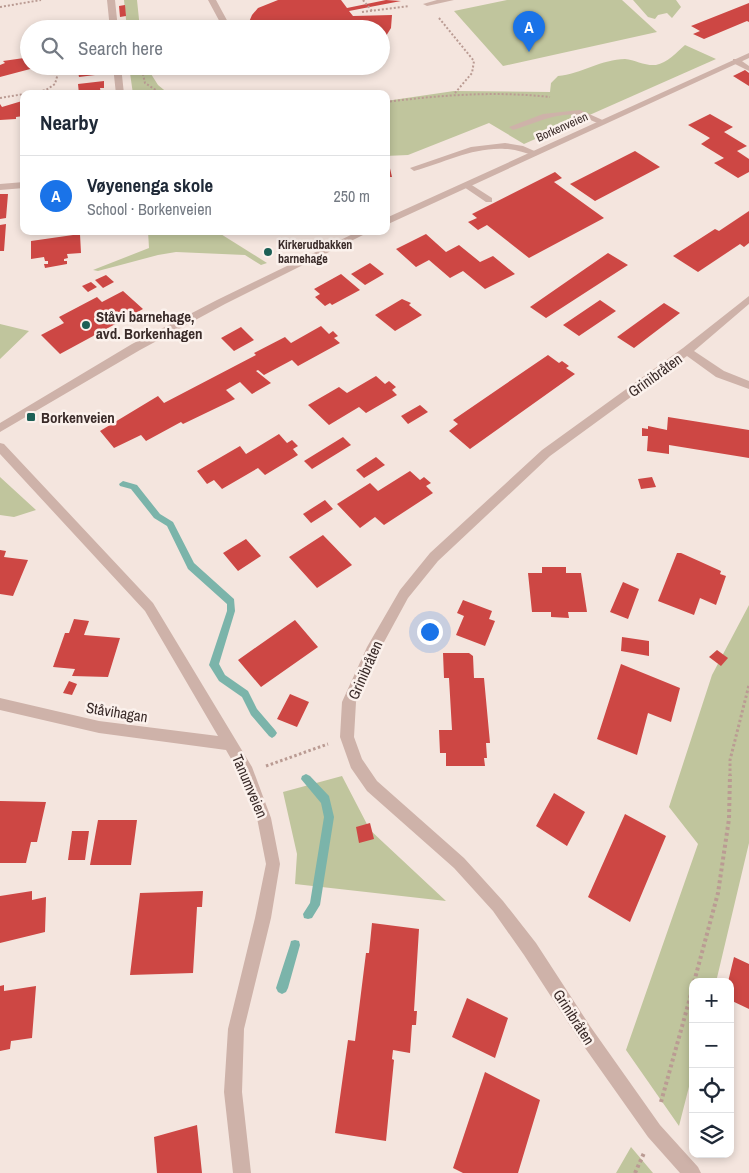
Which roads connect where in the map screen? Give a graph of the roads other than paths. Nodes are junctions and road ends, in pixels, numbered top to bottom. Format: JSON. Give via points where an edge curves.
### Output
{"nodes":[{"id":1,"x":111,"y":0,"type":"edge"},
{"id":2,"x":212,"y":0,"type":"edge"},
{"id":3,"x":450,"y":0,"type":"edge"},
{"id":4,"x":427,"y":4,"type":"road end"},
{"id":5,"x":113,"y":20,"type":"edge"},
{"id":6,"x":223,"y":20,"type":"edge"},
{"id":7,"x":749,"y":55,"type":"edge"},
{"id":8,"x":736,"y":61,"type":"junction"},
{"id":9,"x":749,"y":69,"type":"edge"},
{"id":10,"x":118,"y":75,"type":"edge"},
{"id":11,"x":120,"y":90,"type":"edge"},
{"id":12,"x":603,"y":122,"type":"junction"},
{"id":13,"x":513,"y":127,"type":"dead end"},
{"id":14,"x":535,"y":153,"type":"junction"},
{"id":15,"x":414,"y":168,"type":"dead end"},
{"id":16,"x":20,"y":185,"type":"edge"},
{"id":17,"x":467,"y":185,"type":"junction"},
{"id":18,"x":0,"y":187,"type":"edge"},
{"id":19,"x":489,"y":200,"type":"dead end"},
{"id":20,"x":390,"y":220,"type":"edge"},
{"id":21,"x":359,"y":235,"type":"edge"},
{"id":22,"x":749,"y":299,"type":"edge"},
{"id":23,"x":687,"y":351,"type":"junction"},
{"id":24,"x":749,"y":385,"type":"edge"},
{"id":25,"x":0,"y":428,"type":"edge"},
{"id":26,"x":0,"y":447,"type":"edge"},
{"id":27,"x":0,"y":704,"type":"edge"},
{"id":28,"x":231,"y":744,"type":"junction"},
{"id":29,"x":242,"y":1173,"type":"edge"},
{"id":30,"x":692,"y":1173,"type":"edge"}],
"edges":[{"from":1,"to":5,"type":"street"},
{"from":2,"to":6,"type":"street"},
{"from":3,"to":4,"type":"street"},
{"from":7,"to":8,"type":"street","name":"Borkenveien"},
{"from":8,"to":9,"type":"street"},
{"from":8,"to":12,"type":"street","name":"Borkenveien"},
{"from":10,"to":11,"type":"street"},
{"from":12,"to":13,"type":"street","via":[[580,112],[543,116]]},
{"from":12,"to":14,"type":"street","name":"Borkenveien"},
{"from":14,"to":15,"type":"street","via":[[521,146],[490,145]]},
{"from":14,"to":17,"type":"street","name":"Borkenveien"},
{"from":16,"to":18,"type":"street"},
{"from":17,"to":19,"type":"street"},
{"from":17,"to":20,"type":"street","name":"Borkenveien"},
{"from":21,"to":25,"type":"street","via":[[136,347]]},
{"from":22,"to":23,"type":"street","name":"Grinibråten"},
{"from":23,"to":24,"type":"street","via":[[720,374]]},
{"from":23,"to":30,"type":"street","name":"Grinibråten","via":[[546,453],[434,557],[404,594],[372,651],[349,702],[347,737],[356,763],[372,786],[459,863],[498,906],[654,1131]]},
{"from":26,"to":28,"type":"street","name":"Tanumveien","via":[[149,607]]},
{"from":27,"to":28,"type":"street","name":"Ståvihagan","via":[[99,727]]},
{"from":28,"to":29,"type":"street","name":"Tanumveien","via":[[247,772],[264,818],[272,864],[264,918],[236,1029],[233,1092]]}]}
